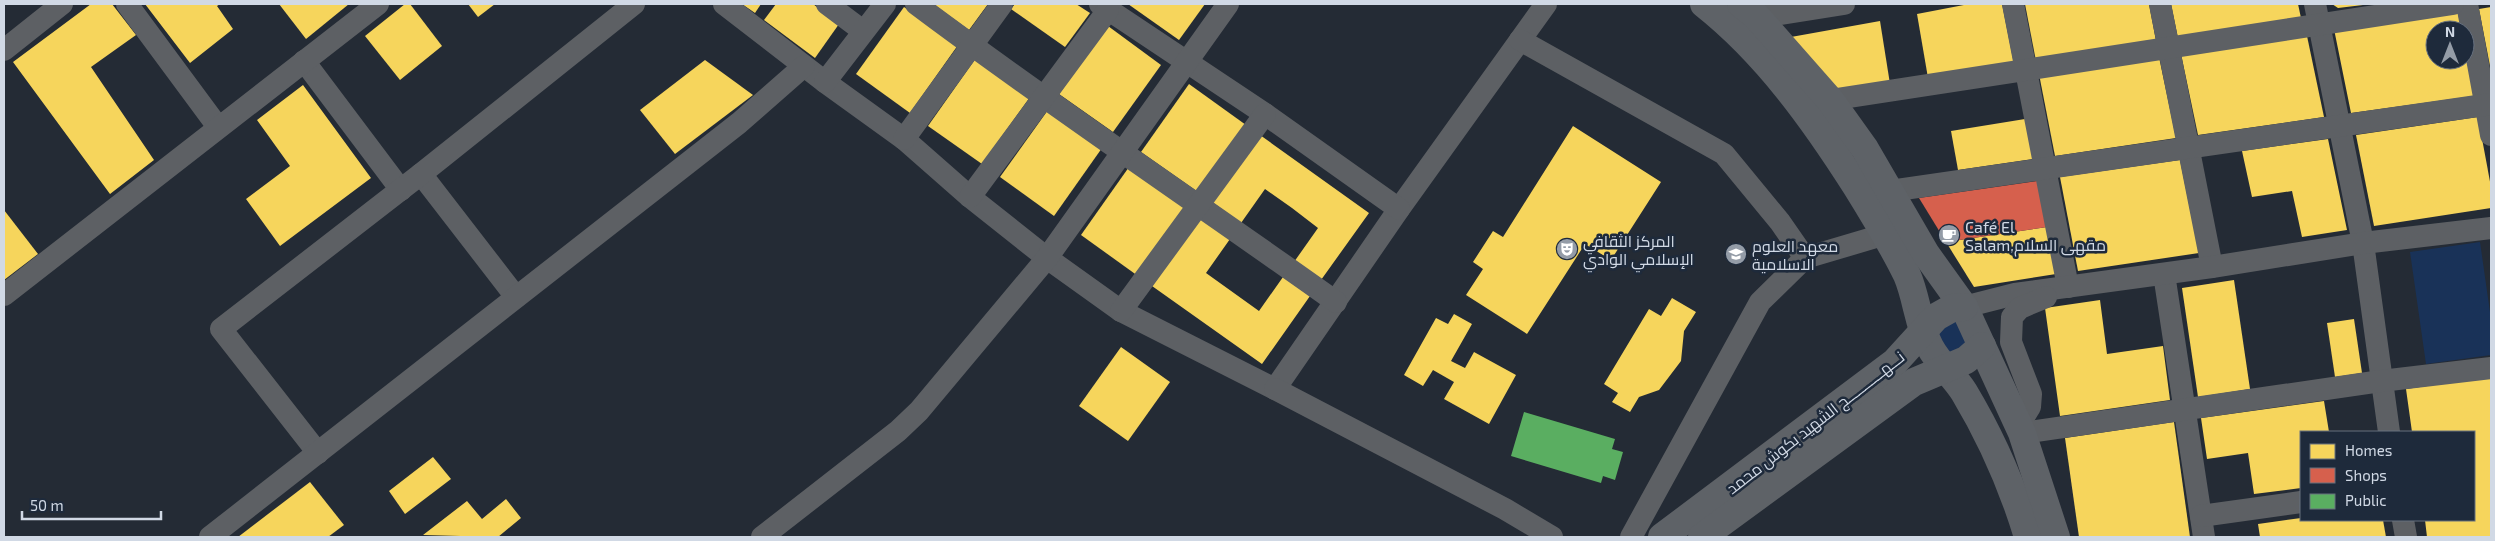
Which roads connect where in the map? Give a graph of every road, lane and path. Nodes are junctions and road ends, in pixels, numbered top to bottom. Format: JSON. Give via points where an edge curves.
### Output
{"nodes":[{"id":1,"x":62,"y":4,"type":"edge"},
{"id":2,"x":127,"y":4,"type":"edge"},
{"id":3,"x":378,"y":4,"type":"edge"},
{"id":4,"x":634,"y":4,"type":"edge"},
{"id":5,"x":724,"y":4,"type":"edge"},
{"id":6,"x":827,"y":4,"type":"edge"},
{"id":7,"x":885,"y":4,"type":"edge"},
{"id":8,"x":916,"y":4,"type":"edge"},
{"id":9,"x":1002,"y":4,"type":"edge"},
{"id":10,"x":1228,"y":4,"type":"edge"},
{"id":11,"x":1546,"y":4,"type":"edge"},
{"id":12,"x":1704,"y":4,"type":"edge"},
{"id":13,"x":1844,"y":4,"type":"edge"},
{"id":14,"x":2012,"y":4,"type":"edge"},
{"id":15,"x":2160,"y":4,"type":"edge"},
{"id":16,"x":2452,"y":4,"type":"edge"},
{"id":17,"x":2467,"y":4,"type":"edge"},
{"id":18,"x":1104,"y":7,"type":"edge"},
{"id":19,"x":1766,"y":10,"type":"edge"},
{"id":20,"x":2317,"y":13,"type":"edge"},
{"id":21,"x":863,"y":31,"type":"junction"},
{"id":22,"x":1520,"y":40,"type":"junction"},
{"id":23,"x":971,"y":45,"type":"junction"},
{"id":24,"x":2170,"y":47,"type":"junction"},
{"id":25,"x":4,"y":50,"type":"edge"},
{"id":26,"x":304,"y":61,"type":"junction"},
{"id":27,"x":1186,"y":61,"type":"junction"},
{"id":28,"x":804,"y":66,"type":"junction"},
{"id":29,"x":2026,"y":70,"type":"junction"},
{"id":30,"x":824,"y":82,"type":"junction"},
{"id":31,"x":1046,"y":96,"type":"junction"},
{"id":32,"x":1830,"y":100,"type":"junction"},
{"id":33,"x":2488,"y":104,"type":"edge"},
{"id":34,"x":1265,"y":114,"type":"junction"},
{"id":35,"x":2339,"y":126,"type":"junction"},
{"id":36,"x":218,"y":128,"type":"junction"},
{"id":37,"x":2491,"y":135,"type":"edge"},
{"id":38,"x":904,"y":139,"type":"junction"},
{"id":39,"x":2188,"y":148,"type":"junction"},
{"id":40,"x":1121,"y":153,"type":"junction"},
{"id":41,"x":2045,"y":168,"type":"junction"},
{"id":42,"x":421,"y":174,"type":"junction"},
{"id":43,"x":401,"y":190,"type":"junction"},
{"id":44,"x":1890,"y":191,"type":"junction"},
{"id":45,"x":970,"y":197,"type":"junction"},
{"id":46,"x":1198,"y":204,"type":"junction"},
{"id":47,"x":1398,"y":209,"type":"junction"},
{"id":48,"x":2491,"y":230,"type":"edge"},
{"id":49,"x":1886,"y":234,"type":"junction"},
{"id":50,"x":2363,"y":243,"type":"junction"},
{"id":51,"x":1047,"y":258,"type":"junction"},
{"id":52,"x":1805,"y":258,"type":"junction"},
{"id":53,"x":2212,"y":267,"type":"junction"},
{"id":54,"x":2164,"y":274,"type":"junction"},
{"id":55,"x":2068,"y":287,"type":"junction"},
{"id":56,"x":4,"y":295,"type":"edge"},
{"id":57,"x":516,"y":297,"type":"junction"},
{"id":58,"x":1336,"y":302,"type":"junction"},
{"id":59,"x":1964,"y":307,"type":"junction"},
{"id":60,"x":1121,"y":311,"type":"junction"},
{"id":61,"x":1925,"y":332,"type":"junction"},
{"id":62,"x":1982,"y":346,"type":"junction"},
{"id":63,"x":1946,"y":368,"type":"junction"},
{"id":64,"x":2491,"y":368,"type":"edge"},
{"id":65,"x":2381,"y":380,"type":"junction"},
{"id":66,"x":1275,"y":389,"type":"junction"},
{"id":67,"x":2185,"y":409,"type":"junction"},
{"id":68,"x":2020,"y":430,"type":"junction"},
{"id":69,"x":2389,"y":431,"type":"edge"},
{"id":70,"x":318,"y":453,"type":"junction"},
{"id":71,"x":2300,"y":502,"type":"edge"},
{"id":72,"x":2403,"y":521,"type":"edge"},
{"id":73,"x":2202,"y":527,"type":"edge"},
{"id":74,"x":210,"y":537,"type":"edge"},
{"id":75,"x":762,"y":537,"type":"edge"},
{"id":76,"x":1552,"y":537,"type":"edge"},
{"id":77,"x":1631,"y":537,"type":"edge"},
{"id":78,"x":1662,"y":537,"type":"edge"},
{"id":79,"x":1702,"y":537,"type":"edge"},
{"id":80,"x":2028,"y":537,"type":"edge"},
{"id":81,"x":2056,"y":537,"type":"edge"},
{"id":82,"x":2406,"y":537,"type":"edge"}],
"edges":[{"from":1,"to":25,"type":"street"},
{"from":2,"to":36,"type":"street"},
{"from":3,"to":26,"type":"street"},
{"from":4,"to":42,"type":"street"},
{"from":5,"to":28,"type":"street"},
{"from":6,"to":21,"type":"street"},
{"from":7,"to":21,"type":"street"},
{"from":8,"to":23,"type":"street"},
{"from":9,"to":23,"type":"street"},
{"from":10,"to":27,"type":"street"},
{"from":11,"to":22,"type":"street"},
{"from":12,"to":49,"type":"main road","via":[[1756,53],[1805,111]]},
{"from":13,"to":19,"type":"street"},
{"from":14,"to":29,"type":"street"},
{"from":15,"to":24,"type":"street"},
{"from":16,"to":20,"type":"street"},
{"from":17,"to":33,"type":"street"},
{"from":18,"to":27,"type":"street"},
{"from":18,"to":31,"type":"street"},
{"from":19,"to":32,"type":"main road"},
{"from":20,"to":24,"type":"street"},
{"from":20,"to":35,"type":"street"},
{"from":21,"to":30,"type":"street"},
{"from":22,"to":47,"type":"street"},
{"from":22,"to":52,"type":"street","via":[[1724,154]]},
{"from":23,"to":31,"type":"street"},
{"from":23,"to":38,"type":"street"},
{"from":24,"to":29,"type":"street"},
{"from":24,"to":39,"type":"street"},
{"from":26,"to":36,"type":"street"},
{"from":26,"to":43,"type":"street"},
{"from":27,"to":34,"type":"street"},
{"from":27,"to":40,"type":"street"},
{"from":28,"to":30,"type":"street"},
{"from":28,"to":57,"type":"street","via":[[739,122]]},
{"from":29,"to":32,"type":"street"},
{"from":29,"to":41,"type":"street"},
{"from":30,"to":38,"type":"street"},
{"from":31,"to":40,"type":"street"},
{"from":31,"to":45,"type":"street"},
{"from":32,"to":44,"type":"main road"},
{"from":33,"to":35,"type":"street"},
{"from":33,"to":37,"type":"street"},
{"from":34,"to":46,"type":"street"},
{"from":34,"to":47,"type":"street"},
{"from":35,"to":39,"type":"street"},
{"from":35,"to":50,"type":"street"},
{"from":36,"to":56,"type":"street"},
{"from":38,"to":45,"type":"street"},
{"from":39,"to":41,"type":"street"},
{"from":39,"to":53,"type":"street"},
{"from":40,"to":46,"type":"street"},
{"from":40,"to":51,"type":"street"},
{"from":41,"to":44,"type":"street"},
{"from":41,"to":55,"type":"street"},
{"from":42,"to":43,"type":"street"},
{"from":42,"to":57,"type":"street"},
{"from":43,"to":70,"type":"street","via":[[221,329]]},
{"from":44,"to":59,"type":"main road","via":[[1926,254]]},
{"from":45,"to":51,"type":"street"},
{"from":46,"to":58,"type":"street"},
{"from":46,"to":60,"type":"street"},
{"from":47,"to":58,"type":"street"},
{"from":48,"to":50,"type":"street"},
{"from":49,"to":52,"type":"street"},
{"from":49,"to":61,"type":"main road","via":[[1907,276]]},
{"from":50,"to":53,"type":"street"},
{"from":50,"to":65,"type":"street"},
{"from":51,"to":60,"type":"street"},
{"from":51,"to":75,"type":"street","via":[[919,411]]},
{"from":52,"to":77,"type":"street","via":[[1760,302]]},
{"from":53,"to":54,"type":"street"},
{"from":54,"to":55,"type":"street"},
{"from":54,"to":67,"type":"street"},
{"from":55,"to":59,"type":"street","via":[[2015,294]]},
{"from":55,"to":68,"type":"street","via":[[2020,308],[2012,317],[2011,342],[2032,394]]},
{"from":57,"to":70,"type":"street"},
{"from":58,"to":66,"type":"street"},
{"from":59,"to":61,"type":"main road","name":"نـــهـــــــــــج الشهيد بكوش محمد","via":[[1943,312]]},
{"from":59,"to":62,"type":"main road"},
{"from":60,"to":66,"type":"street"},
{"from":61,"to":63,"type":"main road","via":[[1931,349]]},
{"from":61,"to":78,"type":"main road","name":"نـــهـــــــــــج الشهيد بكوش محمد","via":[[1880,374]]},
{"from":62,"to":63,"type":"main road","name":"نـــهـــــــــــج الشهيد بكوش محمد","via":[[1966,360]]},
{"from":62,"to":68,"type":"main road"},
{"from":63,"to":79,"type":"main road","name":"نـــهـــــــــــج الشهيد بكوش محمد","via":[[1914,382]]},
{"from":63,"to":80,"type":"main road","via":[[1963,390],[1995,451]]},
{"from":64,"to":65,"type":"street"},
{"from":65,"to":67,"type":"street"},
{"from":65,"to":69,"type":"street"},
{"from":66,"to":76,"type":"street","via":[[1505,509]]},
{"from":67,"to":68,"type":"street"},
{"from":67,"to":73,"type":"street"},
{"from":68,"to":81,"type":"main road"},
{"from":70,"to":74,"type":"street"},
{"from":71,"to":73,"type":"street"},
{"from":72,"to":82,"type":"street"}]}
